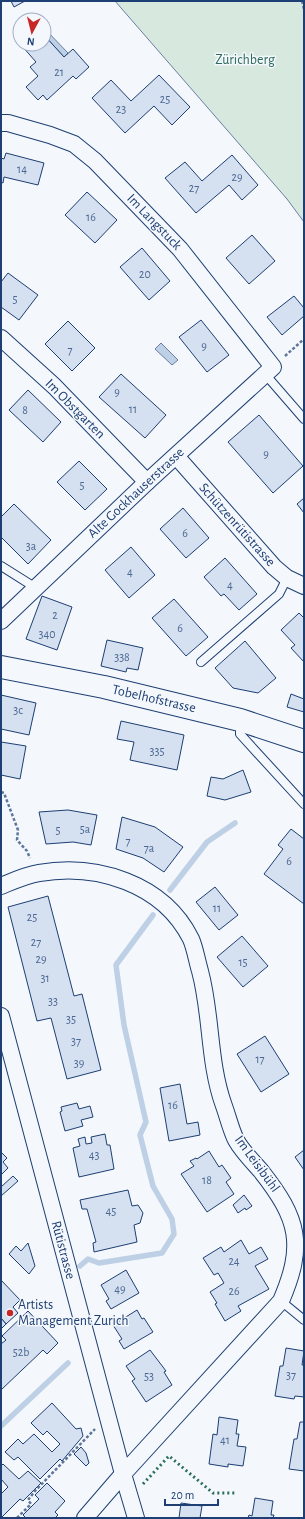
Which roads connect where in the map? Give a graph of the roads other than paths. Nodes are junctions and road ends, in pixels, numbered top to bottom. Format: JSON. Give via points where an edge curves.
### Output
{"nodes":[{"id":1,"x":1,"y":123,"type":"edge"},
{"id":2,"x":1,"y":338,"type":"edge"},
{"id":3,"x":269,"y":370,"type":"junction"},
{"id":4,"x":304,"y":419,"type":"edge"},
{"id":5,"x":176,"y":456,"type":"junction"},
{"id":6,"x":147,"y":482,"type":"junction"},
{"id":7,"x":1,"y":566,"type":"edge"},
{"id":8,"x":287,"y":578,"type":"junction"},
{"id":9,"x":304,"y":586,"type":"edge"},
{"id":10,"x":36,"y":588,"type":"junction"},
{"id":11,"x":1,"y":621,"type":"edge"},
{"id":12,"x":201,"y":662,"type":"dead end"},
{"id":13,"x":1,"y":667,"type":"edge"},
{"id":14,"x":240,"y":720,"type":"junction"},
{"id":15,"x":304,"y":740,"type":"edge"},
{"id":16,"x":304,"y":804,"type":"edge"},
{"id":17,"x":1,"y":886,"type":"edge"},
{"id":18,"x":1,"y":1016,"type":"edge"},
{"id":19,"x":281,"y":1301,"type":"junction"},
{"id":20,"x":304,"y":1320,"type":"edge"},
{"id":21,"x":123,"y":1474,"type":"junction"},
{"id":22,"x":85,"y":1518,"type":"edge"},
{"id":23,"x":136,"y":1518,"type":"edge"}],
"edges":[{"from":1,"to":3,"type":"street","name":"Im Langstuck","via":[[74,144],[95,160],[180,249]]},
{"from":2,"to":6,"type":"street","name":"Im Obstgarten","via":[[54,386]]},
{"from":3,"to":4,"type":"lane"},
{"from":3,"to":5,"type":"street","name":"Alte Gockhauserstrasse"},
{"from":5,"to":6,"type":"street","name":"Alte Gockhauserstrasse"},
{"from":5,"to":8,"type":"street","name":"Schützenrütistrasse","via":[[274,567]]},
{"from":6,"to":10,"type":"street","name":"Alte Gockhauserstrasse"},
{"from":7,"to":10,"type":"lane"},
{"from":8,"to":9,"type":"street","name":"Schützenrütistrasse"},
{"from":8,"to":12,"type":"lane","via":[[279,594]]},
{"from":10,"to":11,"type":"street","name":"Alte Gockhauserstrasse"},
{"from":13,"to":14,"type":"main road","name":"Tobelhofstrasse","via":[[104,687]]},
{"from":14,"to":15,"type":"main road","name":"Tobelhofstrasse"},
{"from":14,"to":16,"type":"lane","via":[[240,734]]},
{"from":17,"to":19,"type":"street","name":"Im Leisibühl","via":[[37,873],[61,870],[92,871],[119,878],[150,893],[174,915],[191,939],[202,979],[214,1067],[222,1100],[237,1141],[279,1194],[294,1223],[297,1261]]},
{"from":18,"to":21,"type":"street","name":"Rütistrasse"},
{"from":19,"to":20,"type":"lane"},
{"from":19,"to":21,"type":"street","name":"Im Leisibühl"},
{"from":21,"to":22,"type":"street"},
{"from":21,"to":23,"type":"street"}]}
